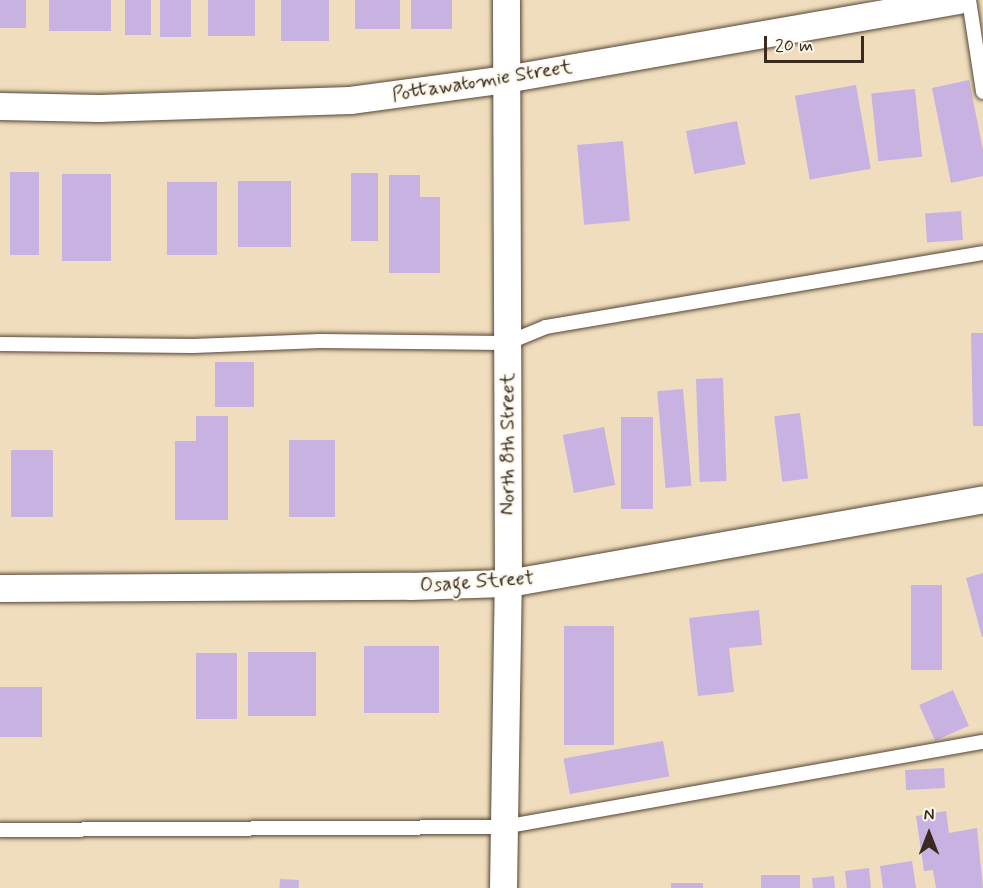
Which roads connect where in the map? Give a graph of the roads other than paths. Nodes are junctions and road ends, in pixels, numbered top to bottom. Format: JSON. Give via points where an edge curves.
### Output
{"nodes":[{"id":1,"x":506,"y":0,"type":"edge"},
{"id":2,"x":958,"y":0,"type":"edge"},
{"id":3,"x":969,"y":0,"type":"edge"},
{"id":4,"x":506,"y":79,"type":"junction"},
{"id":5,"x":983,"y":92,"type":"edge"},
{"id":6,"x":0,"y":106,"type":"edge"},
{"id":7,"x":983,"y":253,"type":"edge"},
{"id":8,"x":507,"y":343,"type":"junction"},
{"id":9,"x":0,"y":344,"type":"edge"},
{"id":10,"x":983,"y":499,"type":"edge"},
{"id":11,"x":508,"y":583,"type":"junction"},
{"id":12,"x":0,"y":588,"type":"edge"},
{"id":13,"x":983,"y":742,"type":"edge"},
{"id":14,"x":504,"y":827,"type":"junction"},
{"id":15,"x":0,"y":830,"type":"edge"},
{"id":16,"x":503,"y":888,"type":"edge"}],
"edges":[{"from":1,"to":4,"type":"street","name":"North 8th Street"},
{"from":2,"to":4,"type":"street","name":"Pottawatomie Street"},
{"from":3,"to":5,"type":"lane"},
{"from":4,"to":6,"type":"street","name":"Pottawatomie Street","via":[[350,100],[99,108]]},
{"from":4,"to":8,"type":"street","name":"North 8th Street"},
{"from":7,"to":8,"type":"lane","via":[[546,327]]},
{"from":8,"to":9,"type":"lane"},
{"from":8,"to":11,"type":"street","name":"North 8th Street"},
{"from":10,"to":11,"type":"street","name":"Osage Street"},
{"from":11,"to":12,"type":"street","name":"Osage Street"},
{"from":11,"to":14,"type":"street","name":"North 8th Street"},
{"from":13,"to":14,"type":"lane"},
{"from":14,"to":15,"type":"lane"},
{"from":14,"to":16,"type":"street","name":"North 8th Street"}]}
